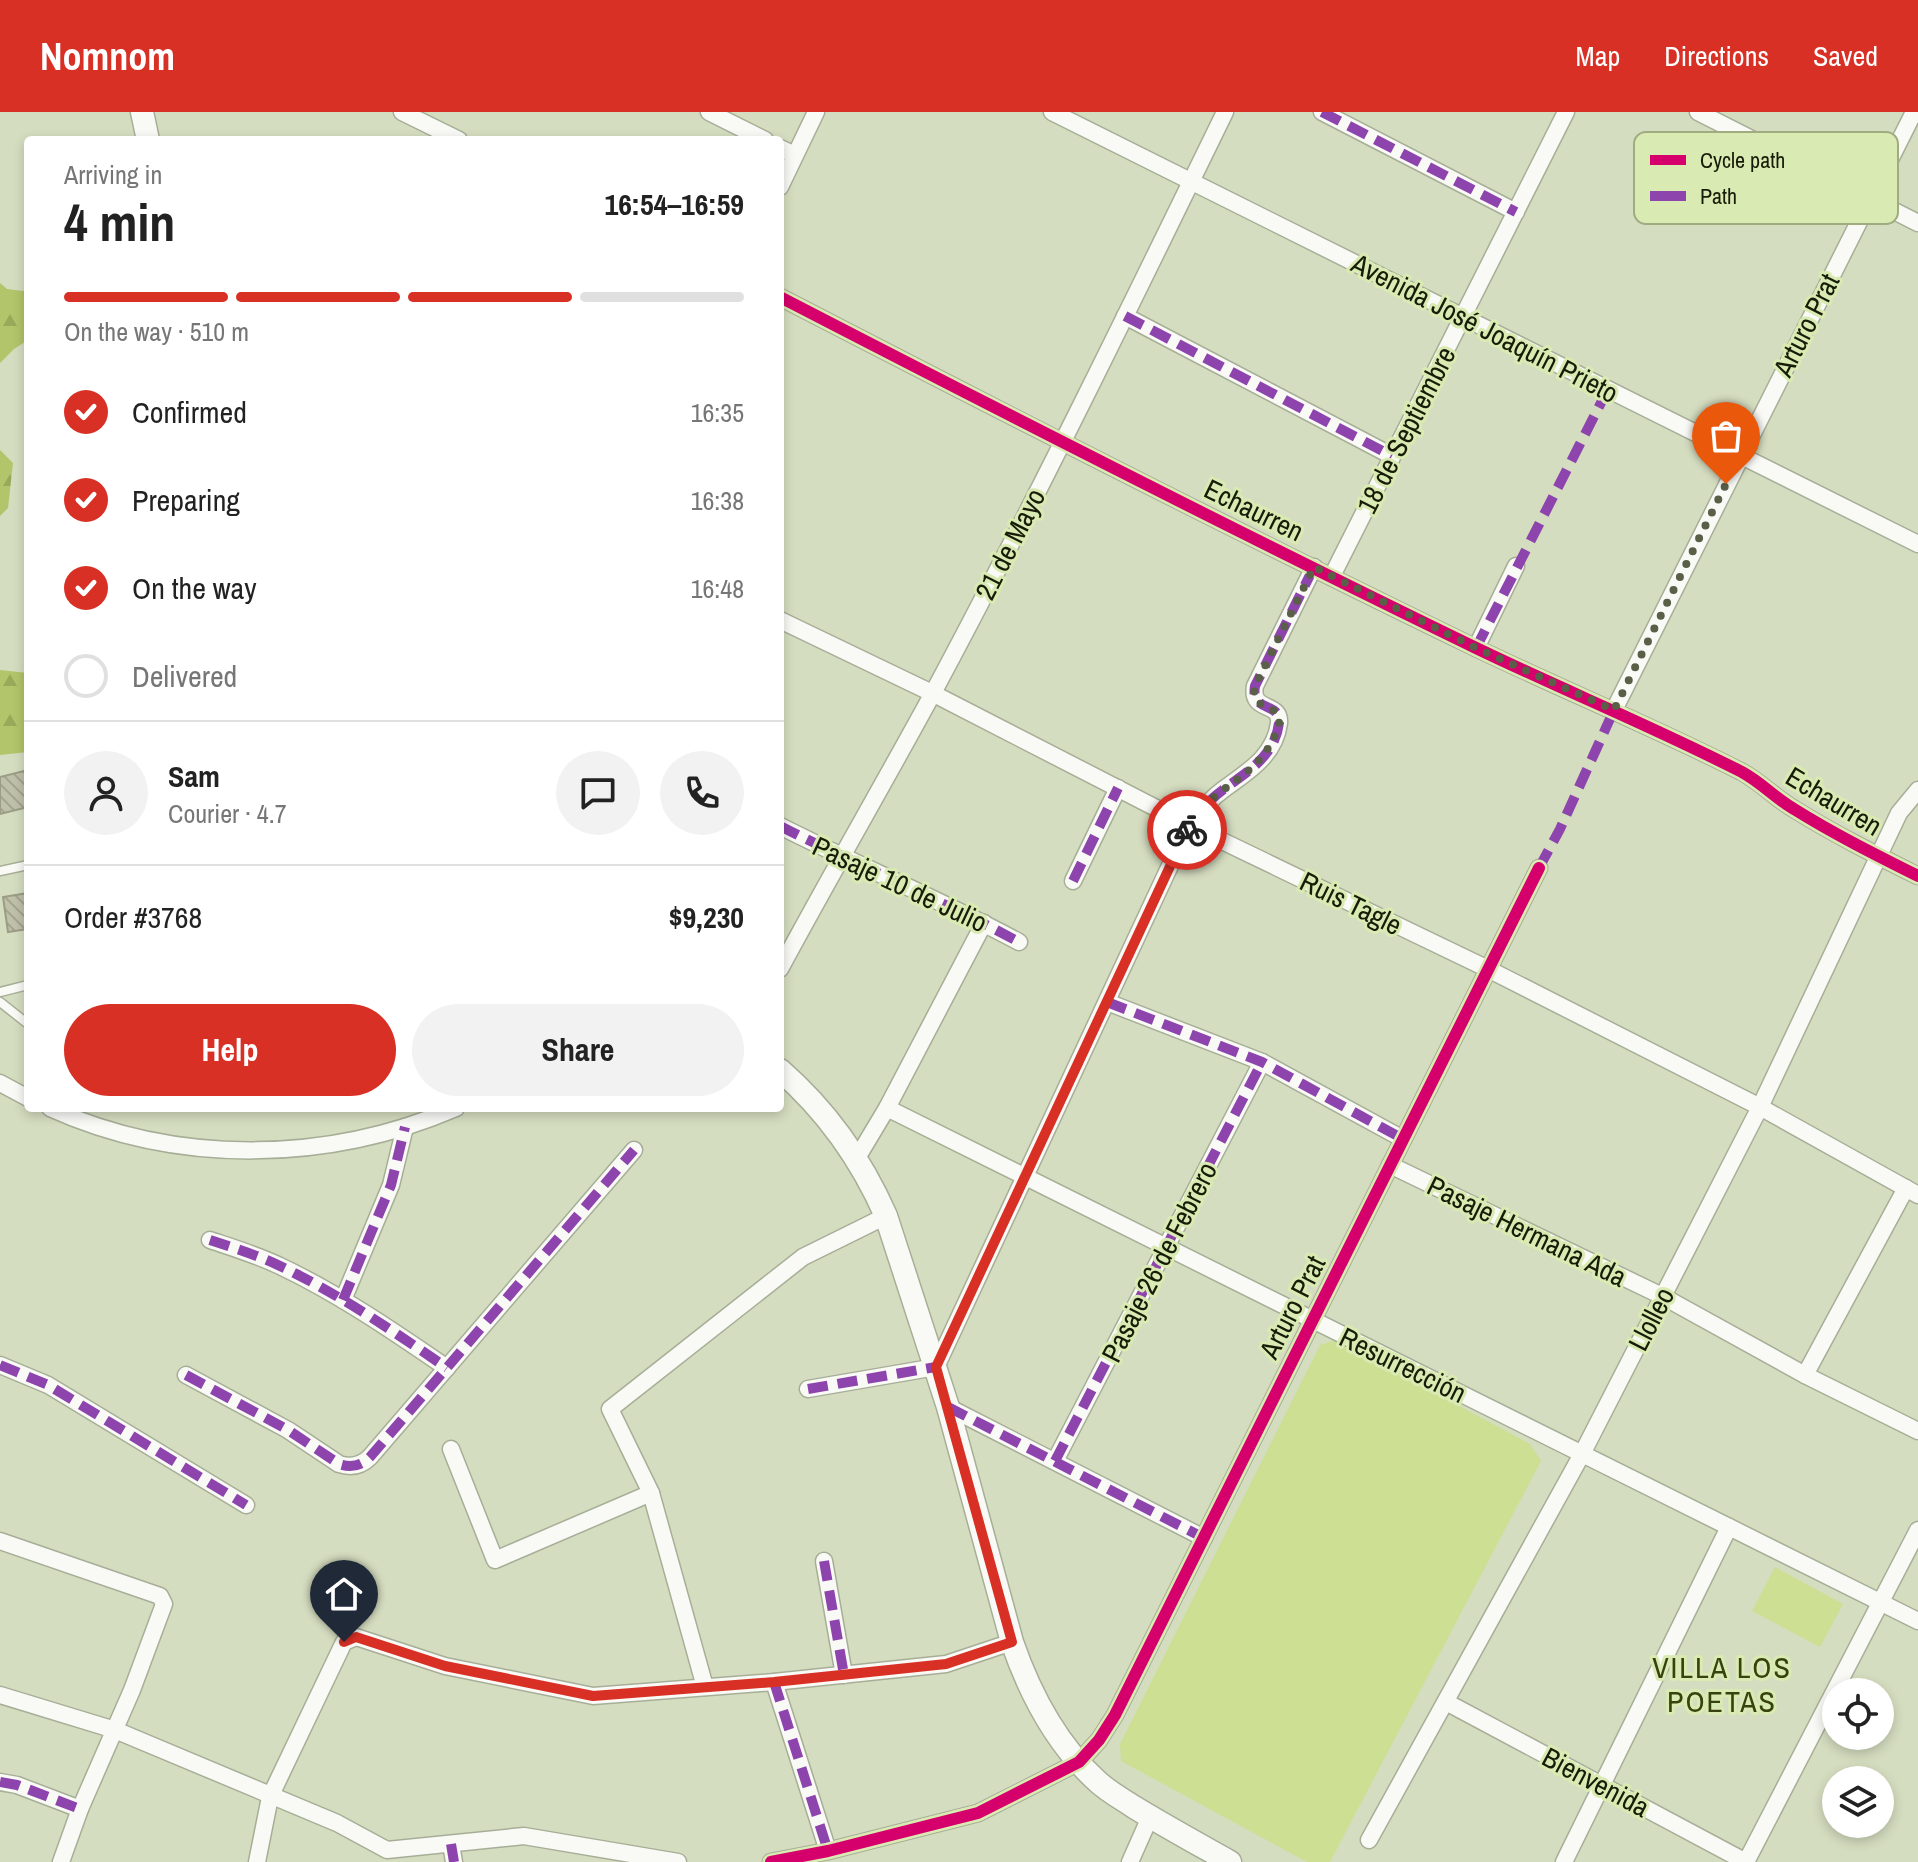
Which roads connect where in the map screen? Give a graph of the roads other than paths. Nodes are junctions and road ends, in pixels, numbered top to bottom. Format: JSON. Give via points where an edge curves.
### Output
{"nodes":[{"id":1,"x":142,"y":112,"type":"edge"},
{"id":2,"x":402,"y":112,"type":"edge"},
{"id":3,"x":709,"y":112,"type":"edge"},
{"id":4,"x":816,"y":112,"type":"edge"},
{"id":5,"x":1052,"y":112,"type":"edge"},
{"id":6,"x":1225,"y":112,"type":"edge"},
{"id":7,"x":1322,"y":112,"type":"edge"},
{"id":8,"x":1566,"y":112,"type":"edge"},
{"id":9,"x":1698,"y":112,"type":"edge"},
{"id":10,"x":1914,"y":112,"type":"edge"},
{"id":11,"x":1738,"y":132,"type":"edge"},
{"id":12,"x":147,"y":136,"type":"edge"},
{"id":13,"x":451,"y":136,"type":"edge"},
{"id":14,"x":757,"y":136,"type":"edge"},
{"id":15,"x":1898,"y":144,"type":"edge"},
{"id":16,"x":788,"y":151,"type":"edge"},
{"id":17,"x":1191,"y":181,"type":"junction"},
{"id":18,"x":1516,"y":212,"type":"junction"},
{"id":19,"x":1898,"y":213,"type":"edge"},
{"id":20,"x":1918,"y":223,"type":"edge"},
{"id":21,"x":1857,"y":224,"type":"edge"},
{"id":22,"x":784,"y":299,"type":"edge"},
{"id":23,"x":1125,"y":316,"type":"junction"},
{"id":24,"x":1463,"y":317,"type":"junction"},
{"id":25,"x":1062,"y":443,"type":"junction"},
{"id":26,"x":1392,"y":456,"type":"junction"},
{"id":27,"x":1740,"y":456,"type":"junction"},
{"id":28,"x":1918,"y":544,"type":"edge"},
{"id":29,"x":1516,"y":566,"type":"dead end"},
{"id":30,"x":1314,"y":567,"type":"junction"},
{"id":31,"x":1332,"y":576,"type":"junction"},
{"id":32,"x":784,"y":622,"type":"edge"},
{"id":33,"x":1476,"y":648,"type":"junction"},
{"id":34,"x":932,"y":693,"type":"junction"},
{"id":35,"x":1614,"y":710,"type":"junction"},
{"id":36,"x":1118,"y":788,"type":"junction"},
{"id":37,"x":1918,"y":790,"type":"edge"},
{"id":38,"x":1189,"y":825,"type":"junction"},
{"id":39,"x":784,"y":828,"type":"edge"},
{"id":40,"x":840,"y":856,"type":"junction"},
{"id":41,"x":1879,"y":856,"type":"junction"},
{"id":42,"x":24,"y":866,"type":"edge"},
{"id":43,"x":1539,"y":868,"type":"dead end"},
{"id":44,"x":0,"y":871,"type":"edge"},
{"id":45,"x":1918,"y":876,"type":"edge"},
{"id":46,"x":1073,"y":881,"type":"dead end"},
{"id":47,"x":984,"y":923,"type":"junction"},
{"id":48,"x":1019,"y":942,"type":"dead end"},
{"id":49,"x":784,"y":961,"type":"edge"},
{"id":50,"x":1488,"y":969,"type":"junction"},
{"id":51,"x":24,"y":986,"type":"edge"},
{"id":52,"x":0,"y":992,"type":"edge"},
{"id":53,"x":0,"y":1002,"type":"edge"},
{"id":54,"x":1107,"y":1002,"type":"junction"},
{"id":55,"x":24,"y":1021,"type":"edge"},
{"id":56,"x":1262,"y":1062,"type":"junction"},
{"id":57,"x":784,"y":1074,"type":"edge"},
{"id":58,"x":0,"y":1083,"type":"edge"},
{"id":59,"x":24,"y":1096,"type":"edge"},
{"id":60,"x":1760,"y":1107,"type":"junction"},
{"id":61,"x":887,"y":1108,"type":"junction"},
{"id":62,"x":60,"y":1112,"type":"edge"},
{"id":63,"x":445,"y":1112,"type":"edge"},
{"id":64,"x":405,"y":1127,"type":"junction"},
{"id":65,"x":1403,"y":1139,"type":"junction"},
{"id":66,"x":634,"y":1150,"type":"dead end"},
{"id":67,"x":857,"y":1158,"type":"junction"},
{"id":68,"x":1390,"y":1165,"type":"junction"},
{"id":69,"x":1025,"y":1177,"type":"junction"},
{"id":70,"x":1912,"y":1191,"type":"edge"},
{"id":71,"x":886,"y":1216,"type":"junction"},
{"id":72,"x":210,"y":1240,"type":"dead end"},
{"id":73,"x":1167,"y":1247,"type":"junction"},
{"id":74,"x":1662,"y":1296,"type":"junction"},
{"id":75,"x":343,"y":1300,"type":"junction"},
{"id":76,"x":1313,"y":1320,"type":"junction"},
{"id":77,"x":0,"y":1365,"type":"edge"},
{"id":78,"x":936,"y":1367,"type":"junction"},
{"id":79,"x":447,"y":1368,"type":"junction"},
{"id":80,"x":186,"y":1375,"type":"dead end"},
{"id":81,"x":1805,"y":1375,"type":"junction"},
{"id":82,"x":808,"y":1389,"type":"dead end"},
{"id":83,"x":948,"y":1407,"type":"junction"},
{"id":84,"x":1918,"y":1431,"type":"edge"},
{"id":85,"x":451,"y":1449,"type":"dead end"},
{"id":86,"x":1582,"y":1454,"type":"junction"},
{"id":87,"x":1055,"y":1461,"type":"junction"},
{"id":88,"x":651,"y":1493,"type":"junction"},
{"id":89,"x":246,"y":1505,"type":"dead end"},
{"id":90,"x":1729,"y":1527,"type":"junction"},
{"id":91,"x":1918,"y":1530,"type":"edge"},
{"id":92,"x":1204,"y":1538,"type":"junction"},
{"id":93,"x":0,"y":1541,"type":"edge"},
{"id":94,"x":824,"y":1561,"type":"dead end"},
{"id":95,"x":1881,"y":1603,"type":"junction"},
{"id":96,"x":1918,"y":1621,"type":"edge"},
{"id":97,"x":1012,"y":1642,"type":"junction"},
{"id":98,"x":844,"y":1675,"type":"junction"},
{"id":99,"x":774,"y":1682,"type":"junction"},
{"id":100,"x":705,"y":1687,"type":"junction"},
{"id":101,"x":0,"y":1695,"type":"edge"},
{"id":102,"x":1446,"y":1702,"type":"junction"},
{"id":103,"x":115,"y":1730,"type":"junction"},
{"id":104,"x":1079,"y":1762,"type":"junction"},
{"id":105,"x":0,"y":1782,"type":"edge"},
{"id":106,"x":1602,"y":1785,"type":"junction"},
{"id":107,"x":270,"y":1797,"type":"junction"},
{"id":108,"x":80,"y":1809,"type":"junction"},
{"id":109,"x":1150,"y":1817,"type":"junction"},
{"id":110,"x":1369,"y":1840,"type":"dead end"},
{"id":111,"x":451,"y":1844,"type":"junction"},
{"id":112,"x":828,"y":1851,"type":"junction"},
{"id":113,"x":61,"y":1862,"type":"edge"},
{"id":114,"x":257,"y":1862,"type":"edge"},
{"id":115,"x":454,"y":1862,"type":"edge"},
{"id":116,"x":678,"y":1862,"type":"edge"},
{"id":117,"x":771,"y":1862,"type":"edge"},
{"id":118,"x":1130,"y":1862,"type":"edge"},
{"id":119,"x":1230,"y":1862,"type":"edge"},
{"id":120,"x":1564,"y":1862,"type":"edge"},
{"id":121,"x":1746,"y":1862,"type":"edge"}],
"edges":[{"from":1,"to":12,"type":"street"},
{"from":2,"to":13,"type":"street"},
{"from":3,"to":14,"type":"street"},
{"from":4,"to":16,"type":"street"},
{"from":5,"to":17,"type":"street","name":"Avenida José Joaquín Prieto"},
{"from":6,"to":17,"type":"street","name":"21 de Mayo"},
{"from":7,"to":18,"type":"street"},
{"from":8,"to":18,"type":"street","name":"18 de Septiembre"},
{"from":9,"to":11,"type":"street"},
{"from":10,"to":15,"type":"street","name":"Arturo Prat"},
{"from":17,"to":23,"type":"street","name":"21 de Mayo"},
{"from":17,"to":24,"type":"street","name":"Avenida José Joaquín Prieto"},
{"from":18,"to":24,"type":"street","name":"18 de Septiembre"},
{"from":19,"to":20,"type":"street"},
{"from":21,"to":27,"type":"street","name":"Arturo Prat"},
{"from":22,"to":25,"type":"street","name":"Echaurren"},
{"from":23,"to":25,"type":"street","name":"21 de Mayo"},
{"from":23,"to":26,"type":"street"},
{"from":24,"to":26,"type":"street","name":"18 de Septiembre"},
{"from":24,"to":27,"type":"street","name":"Avenida José Joaquín Prieto"},
{"from":25,"to":30,"type":"street","name":"Echaurren"},
{"from":25,"to":34,"type":"street","name":"21 de Mayo"},
{"from":26,"to":31,"type":"street","name":"18 de Septiembre"},
{"from":27,"to":28,"type":"street","name":"Avenida José Joaquín Prieto"},
{"from":27,"to":35,"type":"street","name":"Arturo Prat"},
{"from":29,"to":33,"type":"street"},
{"from":30,"to":31,"type":"street","name":"Echaurren"},
{"from":30,"to":38,"type":"street","via":[[1255,686],[1255,699],[1278,716],[1271,744],[1253,768]]},
{"from":31,"to":33,"type":"street","name":"Echaurren"},
{"from":32,"to":34,"type":"street","name":"Ruis Tagle"},
{"from":33,"to":35,"type":"street","name":"Echaurren"},
{"from":34,"to":36,"type":"street","name":"Ruis Tagle"},
{"from":34,"to":40,"type":"street","name":"21 de Mayo"},
{"from":35,"to":41,"type":"street","name":"Echaurren","via":[[1744,774],[1823,828]]},
{"from":36,"to":38,"type":"street","name":"Ruis Tagle"},
{"from":36,"to":46,"type":"street"},
{"from":37,"to":41,"type":"street","name":"Llolleo","via":[[1899,813]]},
{"from":38,"to":50,"type":"street","name":"Ruis Tagle"},
{"from":38,"to":54,"type":"street"},
{"from":39,"to":40,"type":"street","name":"Pasaje 10 de Julio"},
{"from":40,"to":47,"type":"street","name":"Pasaje 10 de Julio"},
{"from":40,"to":49,"type":"street","name":"21 de Mayo"},
{"from":41,"to":45,"type":"street","name":"Echaurren"},
{"from":41,"to":60,"type":"street","name":"Llolleo"},
{"from":42,"to":44,"type":"lane"},
{"from":43,"to":50,"type":"street","name":"Arturo Prat"},
{"from":47,"to":48,"type":"street","name":"Pasaje 10 de Julio"},
{"from":47,"to":61,"type":"street"},
{"from":50,"to":60,"type":"street","name":"Ruis Tagle"},
{"from":50,"to":65,"type":"street","name":"Arturo Prat"},
{"from":51,"to":52,"type":"lane"},
{"from":53,"to":55,"type":"lane"},
{"from":54,"to":56,"type":"street"},
{"from":54,"to":69,"type":"street"},
{"from":56,"to":65,"type":"street"},
{"from":56,"to":73,"type":"street","name":"Pasaje 26 de Febrero"},
{"from":57,"to":67,"type":"street"},
{"from":58,"to":59,"type":"street"},
{"from":60,"to":70,"type":"street","name":"Ruis Tagle"},
{"from":60,"to":74,"type":"street","name":"Llolleo"},
{"from":61,"to":67,"type":"street"},
{"from":61,"to":69,"type":"street","name":"Resurrección"},
{"from":62,"to":64,"type":"street","via":[[130,1136],[231,1150],[320,1146]]},
{"from":63,"to":64,"type":"street"},
{"from":64,"to":75,"type":"street","via":[[391,1185]]},
{"from":65,"to":68,"type":"street","name":"Arturo Prat"},
{"from":66,"to":79,"type":"street"},
{"from":67,"to":71,"type":"street"},
{"from":68,"to":74,"type":"street","name":"Pasaje Hermana Ada"},
{"from":68,"to":76,"type":"street","name":"Arturo Prat"},
{"from":69,"to":73,"type":"street","name":"Resurrección"},
{"from":69,"to":78,"type":"street"},
{"from":70,"to":81,"type":"street"},
{"from":71,"to":78,"type":"street"},
{"from":71,"to":88,"type":"street","via":[[803,1257],[610,1409]]},
{"from":72,"to":75,"type":"street","via":[[277,1265]]},
{"from":73,"to":76,"type":"street","name":"Resurrección"},
{"from":73,"to":87,"type":"street","name":"Pasaje 26 de Febrero"},
{"from":74,"to":81,"type":"street","name":"Pasaje Hermana Ada"},
{"from":74,"to":86,"type":"street","name":"Llolleo"},
{"from":75,"to":79,"type":"street"},
{"from":76,"to":86,"type":"street","name":"Resurrección"},
{"from":76,"to":92,"type":"street","name":"Arturo Prat"},
{"from":77,"to":89,"type":"street","via":[[48,1385]]},
{"from":78,"to":82,"type":"street"},
{"from":78,"to":83,"type":"street"},
{"from":79,"to":80,"type":"street","via":[[366,1462],[353,1466],[339,1464]]},
{"from":81,"to":84,"type":"street","name":"Pasaje Hermana Ada"},
{"from":83,"to":87,"type":"street"},
{"from":83,"to":97,"type":"street"},
{"from":85,"to":88,"type":"street","via":[[495,1560]]},
{"from":86,"to":90,"type":"street","name":"Resurrección"},
{"from":86,"to":102,"type":"street","name":"Llolleo"},
{"from":87,"to":92,"type":"street"},
{"from":88,"to":100,"type":"street"},
{"from":90,"to":95,"type":"street","name":"Resurrección"},
{"from":90,"to":106,"type":"street"},
{"from":91,"to":95,"type":"street"},
{"from":92,"to":104,"type":"street","name":"Arturo Prat","via":[[1115,1715]]},
{"from":93,"to":103,"type":"street","via":[[160,1596],[164,1604]]},
{"from":94,"to":98,"type":"street"},
{"from":95,"to":96,"type":"street","name":"Resurrección"},
{"from":95,"to":121,"type":"street"},
{"from":97,"to":98,"type":"street","via":[[946,1664]]},
{"from":97,"to":104,"type":"street","via":[[1042,1711]]},
{"from":98,"to":99,"type":"street"},
{"from":99,"to":100,"type":"street"},
{"from":99,"to":112,"type":"street"},
{"from":100,"to":107,"type":"street","via":[[593,1696],[445,1666],[356,1637],[344,1642]]},
{"from":101,"to":103,"type":"street"},
{"from":102,"to":106,"type":"street","name":"Bienvenida"},
{"from":102,"to":110,"type":"street","name":"Llolleo"},
{"from":103,"to":107,"type":"street"},
{"from":103,"to":108,"type":"street"},
{"from":104,"to":109,"type":"street","via":[[1100,1784]]},
{"from":104,"to":112,"type":"street","via":[[978,1813]]},
{"from":105,"to":108,"type":"street"},
{"from":106,"to":120,"type":"street"},
{"from":106,"to":121,"type":"street","name":"Bienvenida"},
{"from":107,"to":111,"type":"street","via":[[387,1850]]},
{"from":107,"to":114,"type":"street"},
{"from":108,"to":113,"type":"street"},
{"from":109,"to":118,"type":"street"},
{"from":109,"to":119,"type":"street"},
{"from":111,"to":115,"type":"street"},
{"from":111,"to":116,"type":"street","via":[[524,1836]]},
{"from":112,"to":117,"type":"street"}]}
